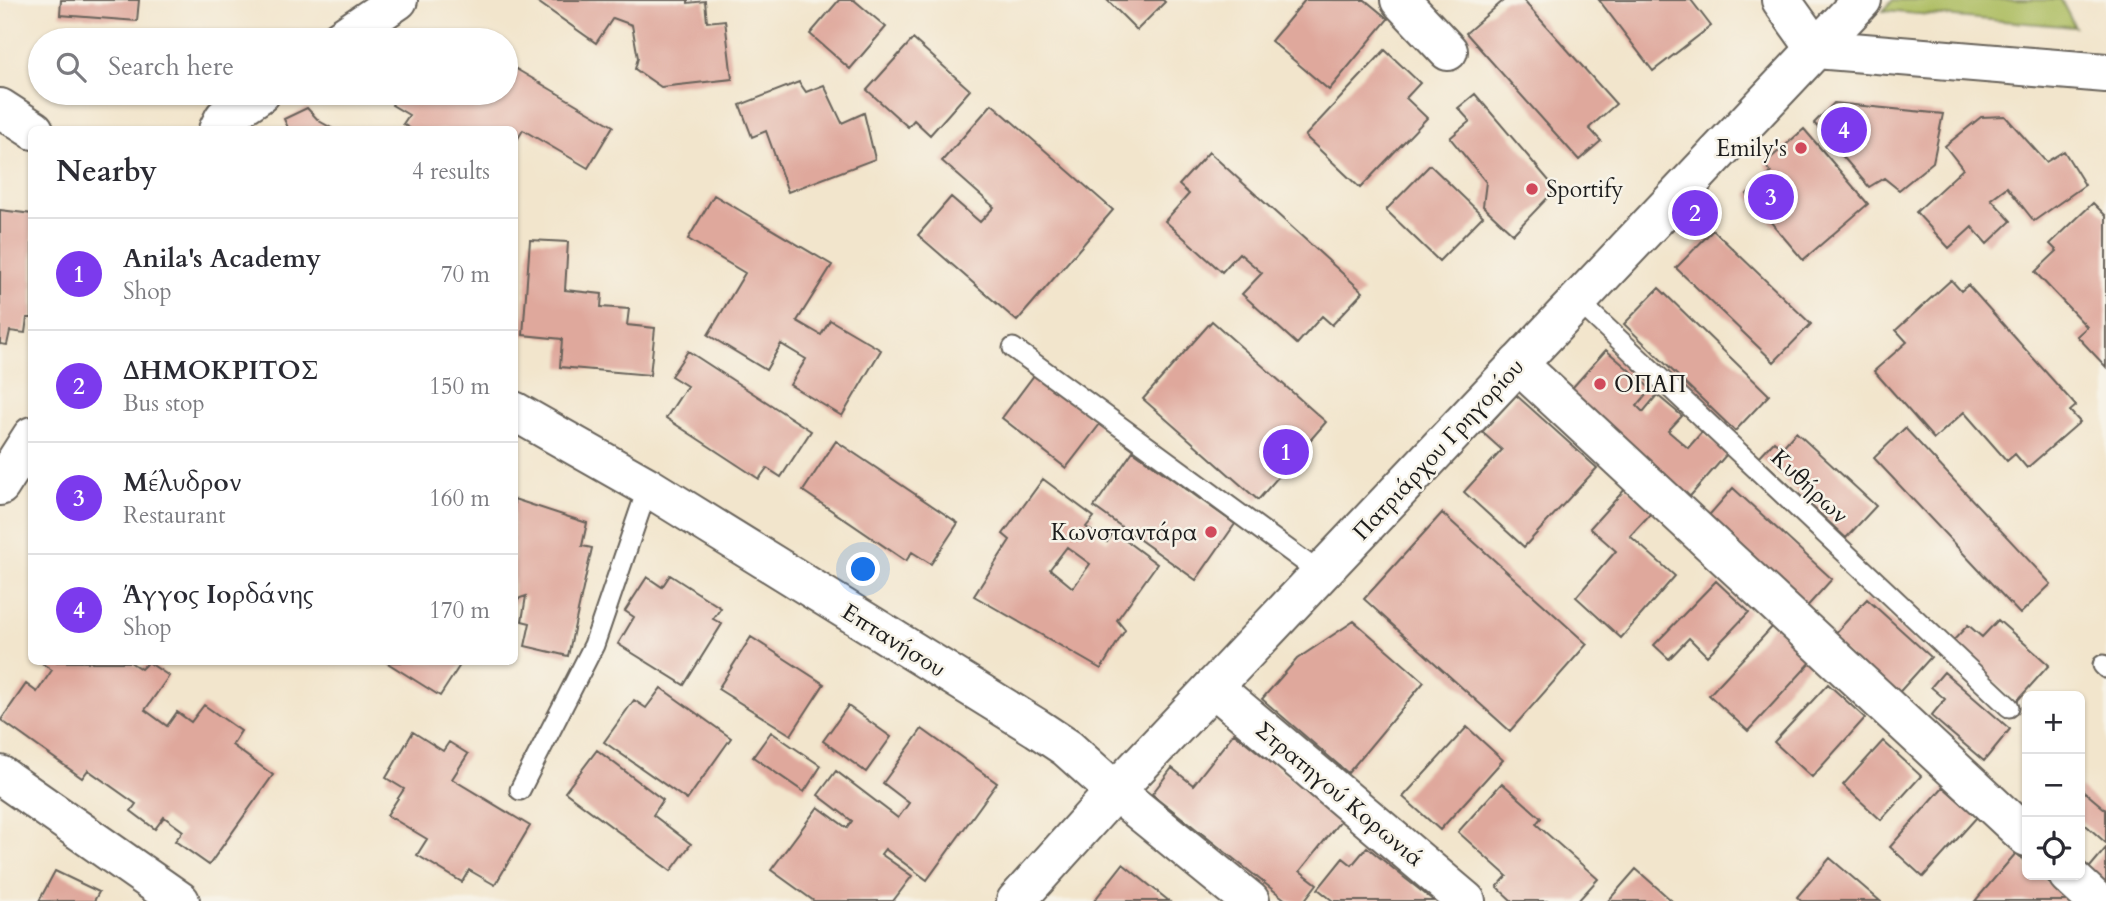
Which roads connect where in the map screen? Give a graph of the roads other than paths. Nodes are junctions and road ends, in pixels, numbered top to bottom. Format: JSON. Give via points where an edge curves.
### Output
{"nodes":[{"id":1,"x":398,"y":0,"type":"edge"},
{"id":2,"x":1400,"y":0,"type":"edge"},
{"id":3,"x":1781,"y":0,"type":"edge"},
{"id":4,"x":1862,"y":0,"type":"edge"},
{"id":5,"x":357,"y":28,"type":"edge"},
{"id":6,"x":1816,"y":49,"type":"junction"},
{"id":7,"x":1448,"y":51,"type":"dead end"},
{"id":8,"x":2106,"y":72,"type":"edge"},
{"id":9,"x":243,"y":105,"type":"edge"},
{"id":10,"x":0,"y":108,"type":"edge"},
{"id":11,"x":28,"y":126,"type":"edge"},
{"id":12,"x":220,"y":126,"type":"edge"},
{"id":13,"x":1578,"y":301,"type":"junction"},
{"id":14,"x":1013,"y":348,"type":"dead end"},
{"id":15,"x":1518,"y":364,"type":"junction"},
{"id":16,"x":518,"y":413,"type":"edge"},
{"id":17,"x":28,"y":442,"type":"edge"},
{"id":18,"x":0,"y":486,"type":"edge"},
{"id":19,"x":648,"y":487,"type":"junction"},
{"id":20,"x":1320,"y":573,"type":"junction"},
{"id":21,"x":1213,"y":687,"type":"junction"},
{"id":22,"x":2009,"y":707,"type":"dead end"},
{"id":23,"x":0,"y":775,"type":"edge"},
{"id":24,"x":520,"y":790,"type":"dead end"},
{"id":25,"x":1115,"y":791,"type":"junction"},
{"id":26,"x":2022,"y":832,"type":"edge"},
{"id":27,"x":2073,"y":880,"type":"edge"},
{"id":28,"x":180,"y":901,"type":"edge"},
{"id":29,"x":1016,"y":901,"type":"edge"},
{"id":30,"x":1250,"y":901,"type":"edge"},
{"id":31,"x":1466,"y":901,"type":"edge"},
{"id":32,"x":2096,"y":901,"type":"edge"}],
"edges":[{"from":1,"to":5,"type":"street"},
{"from":2,"to":7,"type":"street"},
{"from":3,"to":6,"type":"street"},
{"from":4,"to":6,"type":"street","name":"Πατριάρχου Γρηγορίου"},
{"from":6,"to":8,"type":"street"},
{"from":6,"to":13,"type":"street","name":"Πατριάρχου Γρηγορίου"},
{"from":9,"to":12,"type":"street"},
{"from":10,"to":11,"type":"street"},
{"from":13,"to":15,"type":"street","name":"Πατριάρχου Γρηγορίου"},
{"from":13,"to":22,"type":"lane","name":"Κυθήρων"},
{"from":14,"to":20,"type":"lane"},
{"from":15,"to":20,"type":"street","name":"Πατριάρχου Γρηγορίου"},
{"from":15,"to":26,"type":"street"},
{"from":16,"to":19,"type":"street","name":"Επτανήσου"},
{"from":17,"to":18,"type":"street"},
{"from":19,"to":24,"type":"lane","via":[[594,645]]},
{"from":19,"to":25,"type":"street","name":"Επτανήσου","via":[[1037,728]]},
{"from":20,"to":21,"type":"street","name":"Πατριάρχου Γρηγορίου"},
{"from":21,"to":25,"type":"street","name":"Πατριάρχου Γρηγορίου"},
{"from":21,"to":31,"type":"street","name":"Στρατηγού Κορωνιά"},
{"from":23,"to":28,"type":"street"},
{"from":25,"to":29,"type":"street","name":"Πατριάρχου Γρηγορίου"},
{"from":25,"to":30,"type":"street","name":"Επτανήσου"},
{"from":27,"to":32,"type":"street"}]}
